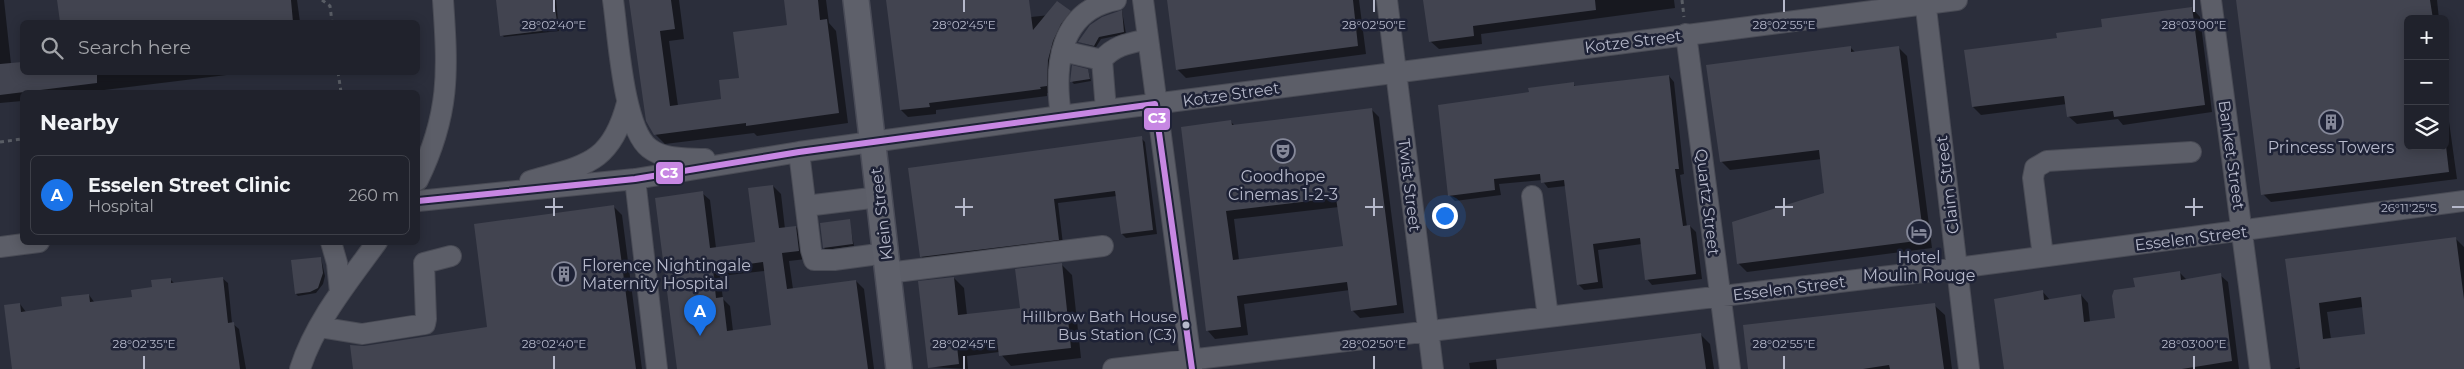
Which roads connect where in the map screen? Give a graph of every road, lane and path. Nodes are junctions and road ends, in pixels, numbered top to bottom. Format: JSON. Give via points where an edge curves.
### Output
{"nodes":[{"id":1,"x":322,"y":0,"type":"edge"},
{"id":2,"x":444,"y":0,"type":"edge"},
{"id":3,"x":613,"y":0,"type":"edge"},
{"id":4,"x":856,"y":0,"type":"edge"},
{"id":5,"x":1116,"y":0,"type":"edge"},
{"id":6,"x":1143,"y":0,"type":"edge"},
{"id":7,"x":1387,"y":0,"type":"edge"},
{"id":8,"x":1957,"y":0,"type":"edge"},
{"id":9,"x":2211,"y":0,"type":"edge"},
{"id":10,"x":1925,"y":2,"type":"edge"},
{"id":11,"x":332,"y":20,"type":"edge"},
{"id":12,"x":1686,"y":34,"type":"junction"},
{"id":13,"x":1148,"y":40,"type":"junction"},
{"id":14,"x":1062,"y":51,"type":"junction"},
{"id":15,"x":1102,"y":60,"type":"junction"},
{"id":16,"x":1396,"y":72,"type":"junction"},
{"id":17,"x":338,"y":75,"type":"edge"},
{"id":18,"x":341,"y":90,"type":"edge"},
{"id":19,"x":627,"y":103,"type":"junction"},
{"id":20,"x":1155,"y":104,"type":"junction"},
{"id":21,"x":1106,"y":110,"type":"junction"},
{"id":22,"x":1061,"y":116,"type":"junction"},
{"id":23,"x":20,"y":139,"type":"edge"},
{"id":24,"x":0,"y":142,"type":"edge"},
{"id":25,"x":873,"y":142,"type":"junction"},
{"id":26,"x":799,"y":152,"type":"junction"},
{"id":27,"x":2192,"y":152,"type":"dead end"},
{"id":28,"x":742,"y":160,"type":"junction"},
{"id":29,"x":420,"y":175,"type":"edge"},
{"id":30,"x":635,"y":179,"type":"junction"},
{"id":31,"x":484,"y":194,"type":"junction"},
{"id":32,"x":1532,"y":196,"type":"dead end"},
{"id":33,"x":879,"y":197,"type":"junction"},
{"id":34,"x":420,"y":201,"type":"edge"},
{"id":35,"x":2464,"y":201,"type":"edge"},
{"id":36,"x":806,"y":206,"type":"junction"},
{"id":37,"x":2243,"y":232,"type":"junction"},
{"id":38,"x":20,"y":245,"type":"edge"},
{"id":39,"x":332,"y":245,"type":"edge"},
{"id":40,"x":375,"y":245,"type":"edge"},
{"id":41,"x":1103,"y":246,"type":"dead end"},
{"id":42,"x":0,"y":247,"type":"edge"},
{"id":43,"x":451,"y":256,"type":"dead end"},
{"id":44,"x":2043,"y":256,"type":"junction"},
{"id":45,"x":887,"y":263,"type":"junction"},
{"id":46,"x":1956,"y":268,"type":"junction"},
{"id":47,"x":340,"y":292,"type":"junction"},
{"id":48,"x":1721,"y":297,"type":"junction"},
{"id":49,"x":1548,"y":317,"type":"junction"},
{"id":50,"x":318,"y":327,"type":"junction"},
{"id":51,"x":1428,"y":332,"type":"junction"},
{"id":52,"x":1191,"y":364,"type":"edge"},
{"id":53,"x":300,"y":369,"type":"edge"},
{"id":54,"x":657,"y":369,"type":"edge"},
{"id":55,"x":899,"y":369,"type":"edge"},
{"id":56,"x":1113,"y":369,"type":"edge"},
{"id":57,"x":1433,"y":369,"type":"edge"},
{"id":58,"x":1730,"y":369,"type":"edge"},
{"id":59,"x":1969,"y":369,"type":"edge"},
{"id":60,"x":2260,"y":369,"type":"edge"}],
"edges":[{"from":1,"to":11,"type":"path","via":[[330,6]]},
{"from":2,"to":29,"type":"street","via":[[446,89],[441,122]]},
{"from":3,"to":19,"type":"street"},
{"from":4,"to":25,"type":"main road","name":"Klein Street"},
{"from":5,"to":14,"type":"street","via":[[1101,3],[1084,14],[1072,27]]},
{"from":6,"to":13,"type":"street"},
{"from":7,"to":16,"type":"street","name":"Twist Street"},
{"from":8,"to":10,"type":"street","name":"Kotze Street"},
{"from":9,"to":37,"type":"street","name":"Banket Street"},
{"from":10,"to":12,"type":"street","name":"Kotze Street"},
{"from":10,"to":46,"type":"street","name":"Claim Street"},
{"from":12,"to":16,"type":"street","name":"Kotze Street"},
{"from":12,"to":48,"type":"street","name":"Quartz Street"},
{"from":13,"to":15,"type":"street","via":[[1124,44],[1108,52]]},
{"from":13,"to":20,"type":"street"},
{"from":14,"to":15,"type":"street"},
{"from":14,"to":22,"type":"street","via":[[1057,87]]},
{"from":15,"to":21,"type":"street"},
{"from":16,"to":20,"type":"street","name":"Kotze Street"},
{"from":16,"to":51,"type":"street","name":"Twist Street"},
{"from":17,"to":18,"type":"path"},
{"from":19,"to":28,"type":"street","via":[[638,134],[650,149],[670,157]]},
{"from":19,"to":31,"type":"street","via":[[616,135],[602,154],[575,166]]},
{"from":20,"to":21,"type":"street","name":"Kotze Street"},
{"from":20,"to":52,"type":"street"},
{"from":21,"to":22,"type":"street","name":"Kotze Street"},
{"from":22,"to":25,"type":"street","name":"Kotze Street"},
{"from":23,"to":24,"type":"path"},
{"from":25,"to":26,"type":"street","name":"Kotze Street"},
{"from":25,"to":33,"type":"main road","name":"Klein Street"},
{"from":26,"to":28,"type":"street","name":"Kotze Street"},
{"from":26,"to":36,"type":"street"},
{"from":27,"to":44,"type":"street","via":[[2046,161],[2035,168],[2033,178]]},
{"from":28,"to":30,"type":"street","name":"Kotze Street"},
{"from":30,"to":31,"type":"street","name":"Kotze Street"},
{"from":30,"to":54,"type":"street"},
{"from":31,"to":34,"type":"street","name":"Kotze Street"},
{"from":32,"to":49,"type":"street"},
{"from":33,"to":36,"type":"street"},
{"from":33,"to":45,"type":"main road","name":"Klein Street"},
{"from":35,"to":37,"type":"street","name":"Esselen Street"},
{"from":36,"to":45,"type":"street","via":[[814,260]]},
{"from":37,"to":44,"type":"street","name":"Esselen Street"},
{"from":37,"to":60,"type":"street","name":"Banket Street"},
{"from":38,"to":42,"type":"street"},
{"from":39,"to":47,"type":"street","via":[[338,263]]},
{"from":40,"to":47,"type":"street"},
{"from":41,"to":45,"type":"street"},
{"from":43,"to":50,"type":"street","via":[[424,263],[424,324],[362,334]]},
{"from":44,"to":46,"type":"street","name":"Esselen Street"},
{"from":45,"to":55,"type":"main road","name":"Klein Street"},
{"from":46,"to":48,"type":"street","name":"Esselen Street"},
{"from":46,"to":59,"type":"street","name":"Claim Street"},
{"from":47,"to":50,"type":"street"},
{"from":48,"to":49,"type":"street","name":"Esselen Street"},
{"from":48,"to":58,"type":"street","name":"Quartz Street"},
{"from":49,"to":51,"type":"street","name":"Esselen Street"},
{"from":50,"to":53,"type":"street"},
{"from":51,"to":52,"type":"street","name":"Esselen Street"},
{"from":51,"to":57,"type":"street","name":"Twist Street"},
{"from":52,"to":56,"type":"street","name":"Esselen Street"}]}
